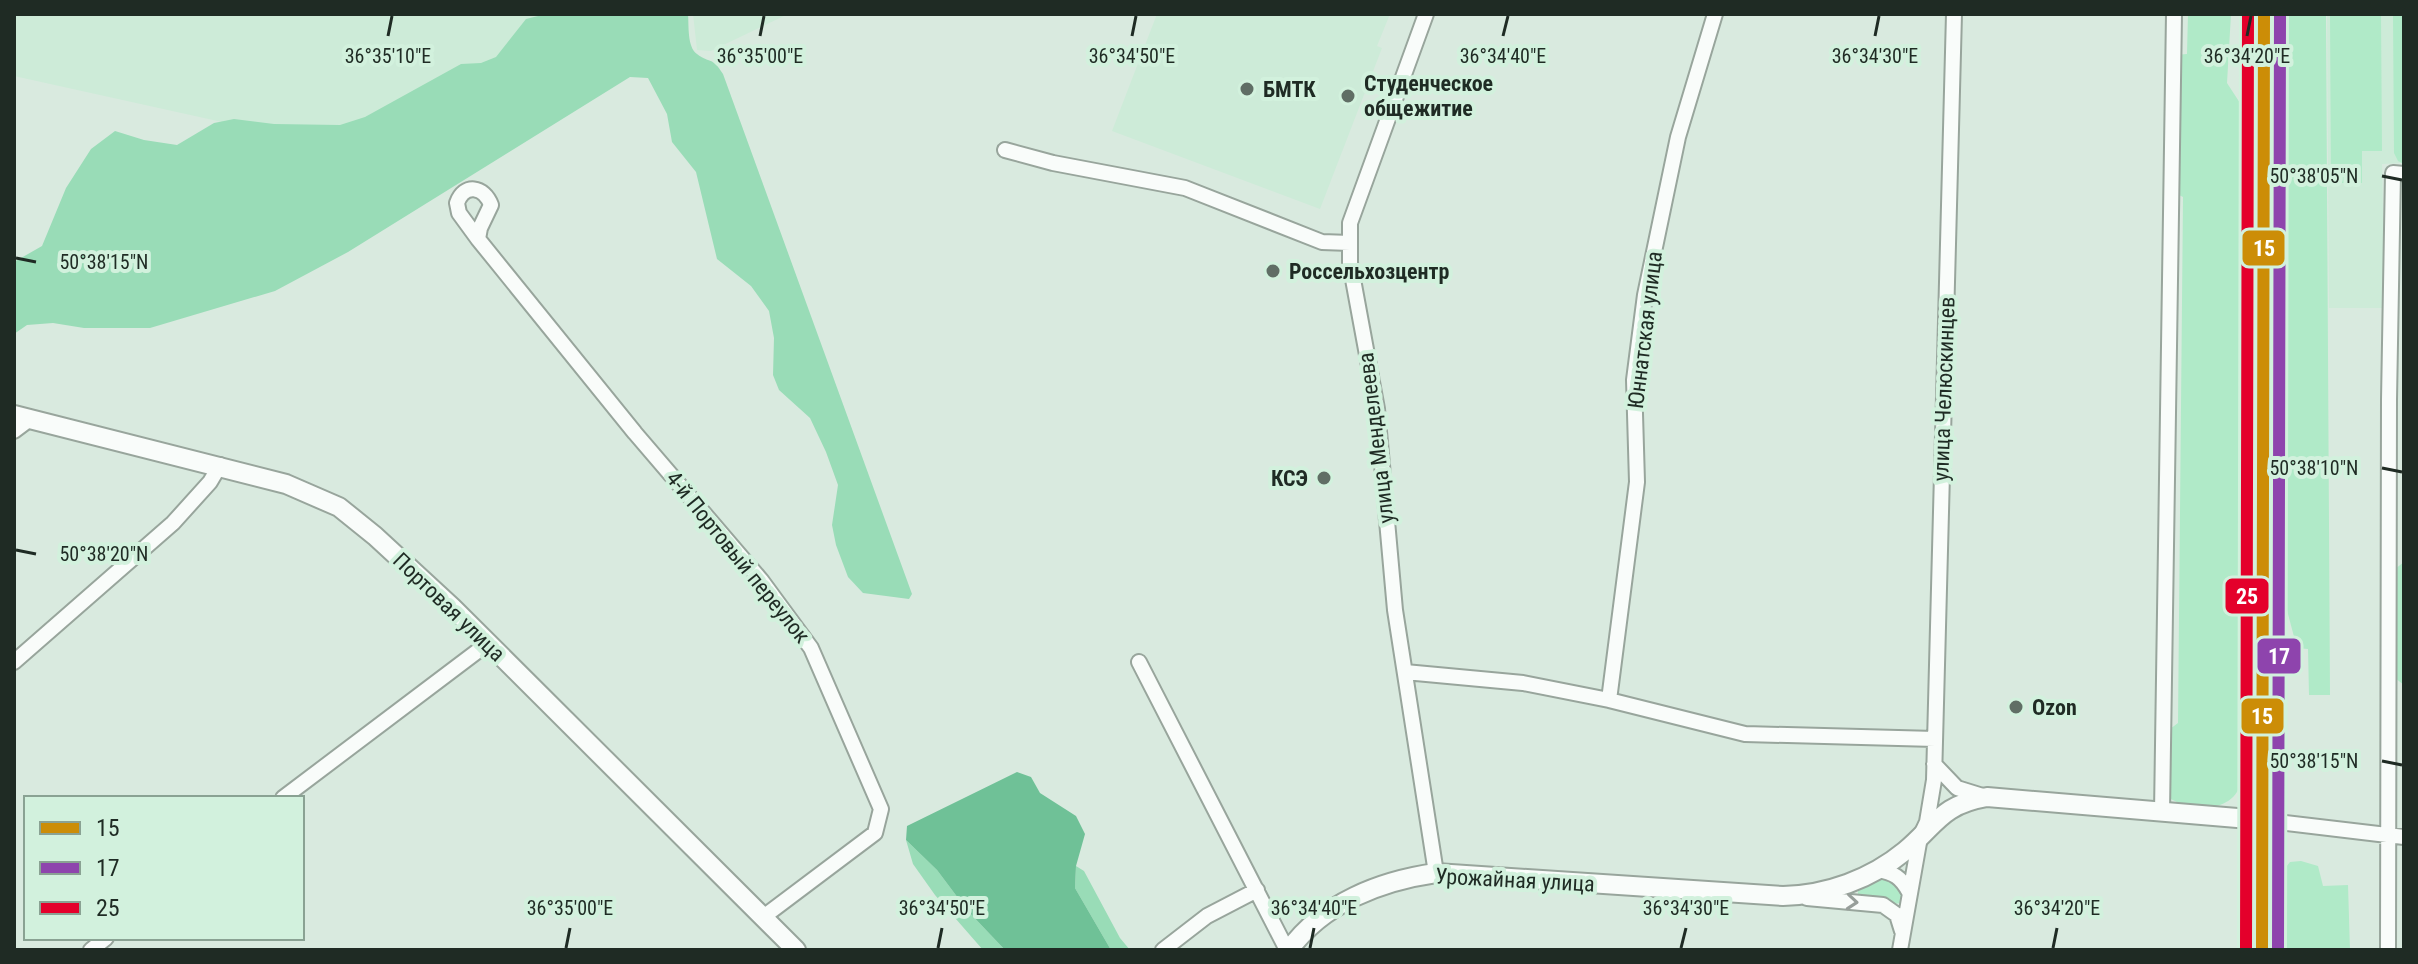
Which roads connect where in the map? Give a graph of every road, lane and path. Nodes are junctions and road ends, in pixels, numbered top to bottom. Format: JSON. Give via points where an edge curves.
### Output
{"nodes":[{"id":1,"x":1426,"y":14,"type":"edge"},
{"id":2,"x":1715,"y":14,"type":"edge"},
{"id":3,"x":1954,"y":14,"type":"edge"},
{"id":4,"x":2174,"y":14,"type":"edge"},
{"id":5,"x":2264,"y":14,"type":"edge"},
{"id":6,"x":1005,"y":150,"type":"dead end"},
{"id":7,"x":2399,"y":174,"type":"edge"},
{"id":8,"x":478,"y":239,"type":"dead end"},
{"id":9,"x":1350,"y":243,"type":"junction"},
{"id":10,"x":22,"y":417,"type":"edge"},
{"id":11,"x":14,"y":431,"type":"edge"},
{"id":12,"x":220,"y":465,"type":"junction"},
{"id":13,"x":487,"y":644,"type":"junction"},
{"id":14,"x":14,"y":662,"type":"edge"},
{"id":15,"x":1139,"y":662,"type":"dead end"},
{"id":16,"x":1405,"y":672,"type":"junction"},
{"id":17,"x":1609,"y":700,"type":"junction"},
{"id":18,"x":1935,"y":739,"type":"junction"},
{"id":19,"x":1934,"y":764,"type":"junction"},
{"id":20,"x":1934,"y":780,"type":"junction"},
{"id":21,"x":286,"y":796,"type":"edge"},
{"id":22,"x":1987,"y":797,"type":"junction"},
{"id":23,"x":1956,"y":805,"type":"junction"},
{"id":24,"x":2162,"y":812,"type":"junction"},
{"id":25,"x":2261,"y":820,"type":"junction"},
{"id":26,"x":1920,"y":837,"type":"junction"},
{"id":27,"x":2388,"y":837,"type":"junction"},
{"id":28,"x":2404,"y":837,"type":"edge"},
{"id":29,"x":1878,"y":870,"type":"junction"},
{"id":30,"x":1436,"y":873,"type":"junction"},
{"id":31,"x":1257,"y":890,"type":"junction"},
{"id":32,"x":1909,"y":892,"type":"junction"},
{"id":33,"x":1787,"y":896,"type":"junction"},
{"id":34,"x":762,"y":918,"type":"junction"},
{"id":35,"x":1902,"y":932,"type":"junction"},
{"id":36,"x":796,"y":950,"type":"edge"},
{"id":37,"x":1163,"y":950,"type":"edge"},
{"id":38,"x":1288,"y":950,"type":"edge"},
{"id":39,"x":1900,"y":950,"type":"edge"},
{"id":40,"x":2262,"y":950,"type":"edge"},
{"id":41,"x":2388,"y":950,"type":"edge"}],
"edges":[{"from":1,"to":9,"type":"street","name":"улица Менделеева","via":[[1350,223]]},
{"from":2,"to":17,"type":"street","name":"Юннатская улица","via":[[1678,137],[1645,295],[1634,380],[1636,493]]},
{"from":3,"to":18,"type":"street","name":"улица Челюскинцев"},
{"from":4,"to":24,"type":"street"},
{"from":5,"to":25,"type":"main road"},
{"from":6,"to":9,"type":"street","via":[[1185,188],[1322,242]]},
{"from":7,"to":27,"type":"street","via":[[2389,400]]},
{"from":8,"to":34,"type":"street","name":"4-й Портовый переулок","via":[[761,580],[811,648],[881,809],[875,833]]},
{"from":9,"to":16,"type":"street","name":"улица Менделеева","via":[[1377,409]]},
{"from":10,"to":11,"type":"street"},
{"from":10,"to":12,"type":"street","name":"Портовая улица"},
{"from":12,"to":13,"type":"street","name":"Портовая улица","via":[[286,484],[339,507],[411,568]]},
{"from":12,"to":14,"type":"street","via":[[173,523]]},
{"from":13,"to":21,"type":"street"},
{"from":13,"to":34,"type":"street","name":"Портовая улица"},
{"from":15,"to":31,"type":"street","name":"Урожайная улица"},
{"from":16,"to":17,"type":"street","via":[[1523,683]]},
{"from":16,"to":30,"type":"street","name":"улица Менделеева"},
{"from":17,"to":18,"type":"street","via":[[1745,734]]},
{"from":18,"to":19,"type":"street","name":"улица Челюскинцев"},
{"from":19,"to":20,"type":"street","name":"улица Челюскинцев"},
{"from":19,"to":22,"type":"street","via":[[1957,788]]},
{"from":20,"to":23,"type":"street","via":[[1942,799]]},
{"from":20,"to":26,"type":"street","name":"улица Челюскинцев"},
{"from":22,"to":23,"type":"street","name":"Урожайная улица"},
{"from":22,"to":24,"type":"street","name":"Урожайная улица"},
{"from":23,"to":26,"type":"street","name":"Урожайная улица"},
{"from":24,"to":25,"type":"street","name":"Урожайная улица"},
{"from":25,"to":27,"type":"street"},
{"from":25,"to":40,"type":"main road"},
{"from":26,"to":29,"type":"street","name":"Урожайная улица"},
{"from":26,"to":32,"type":"street","name":"улица Челюскинцев"},
{"from":27,"to":28,"type":"street"},
{"from":27,"to":41,"type":"street"},
{"from":29,"to":32,"type":"street","via":[[1894,873]]},
{"from":29,"to":33,"type":"street","name":"Урожайная улица","via":[[1839,887]]},
{"from":30,"to":33,"type":"street","name":"Урожайная улица"},
{"from":30,"to":38,"type":"street","name":"Урожайная улица","via":[[1395,880],[1354,897],[1316,921]]},
{"from":31,"to":37,"type":"street","via":[[1207,916]]},
{"from":31,"to":38,"type":"street","name":"Урожайная улица"},
{"from":32,"to":35,"type":"street","name":"улица Челюскинцев"},
{"from":33,"to":35,"type":"street","one_way":true,"via":[[1883,905],[1897,915]]},
{"from":34,"to":36,"type":"street","name":"Портовая улица"},
{"from":35,"to":39,"type":"street"}]}
